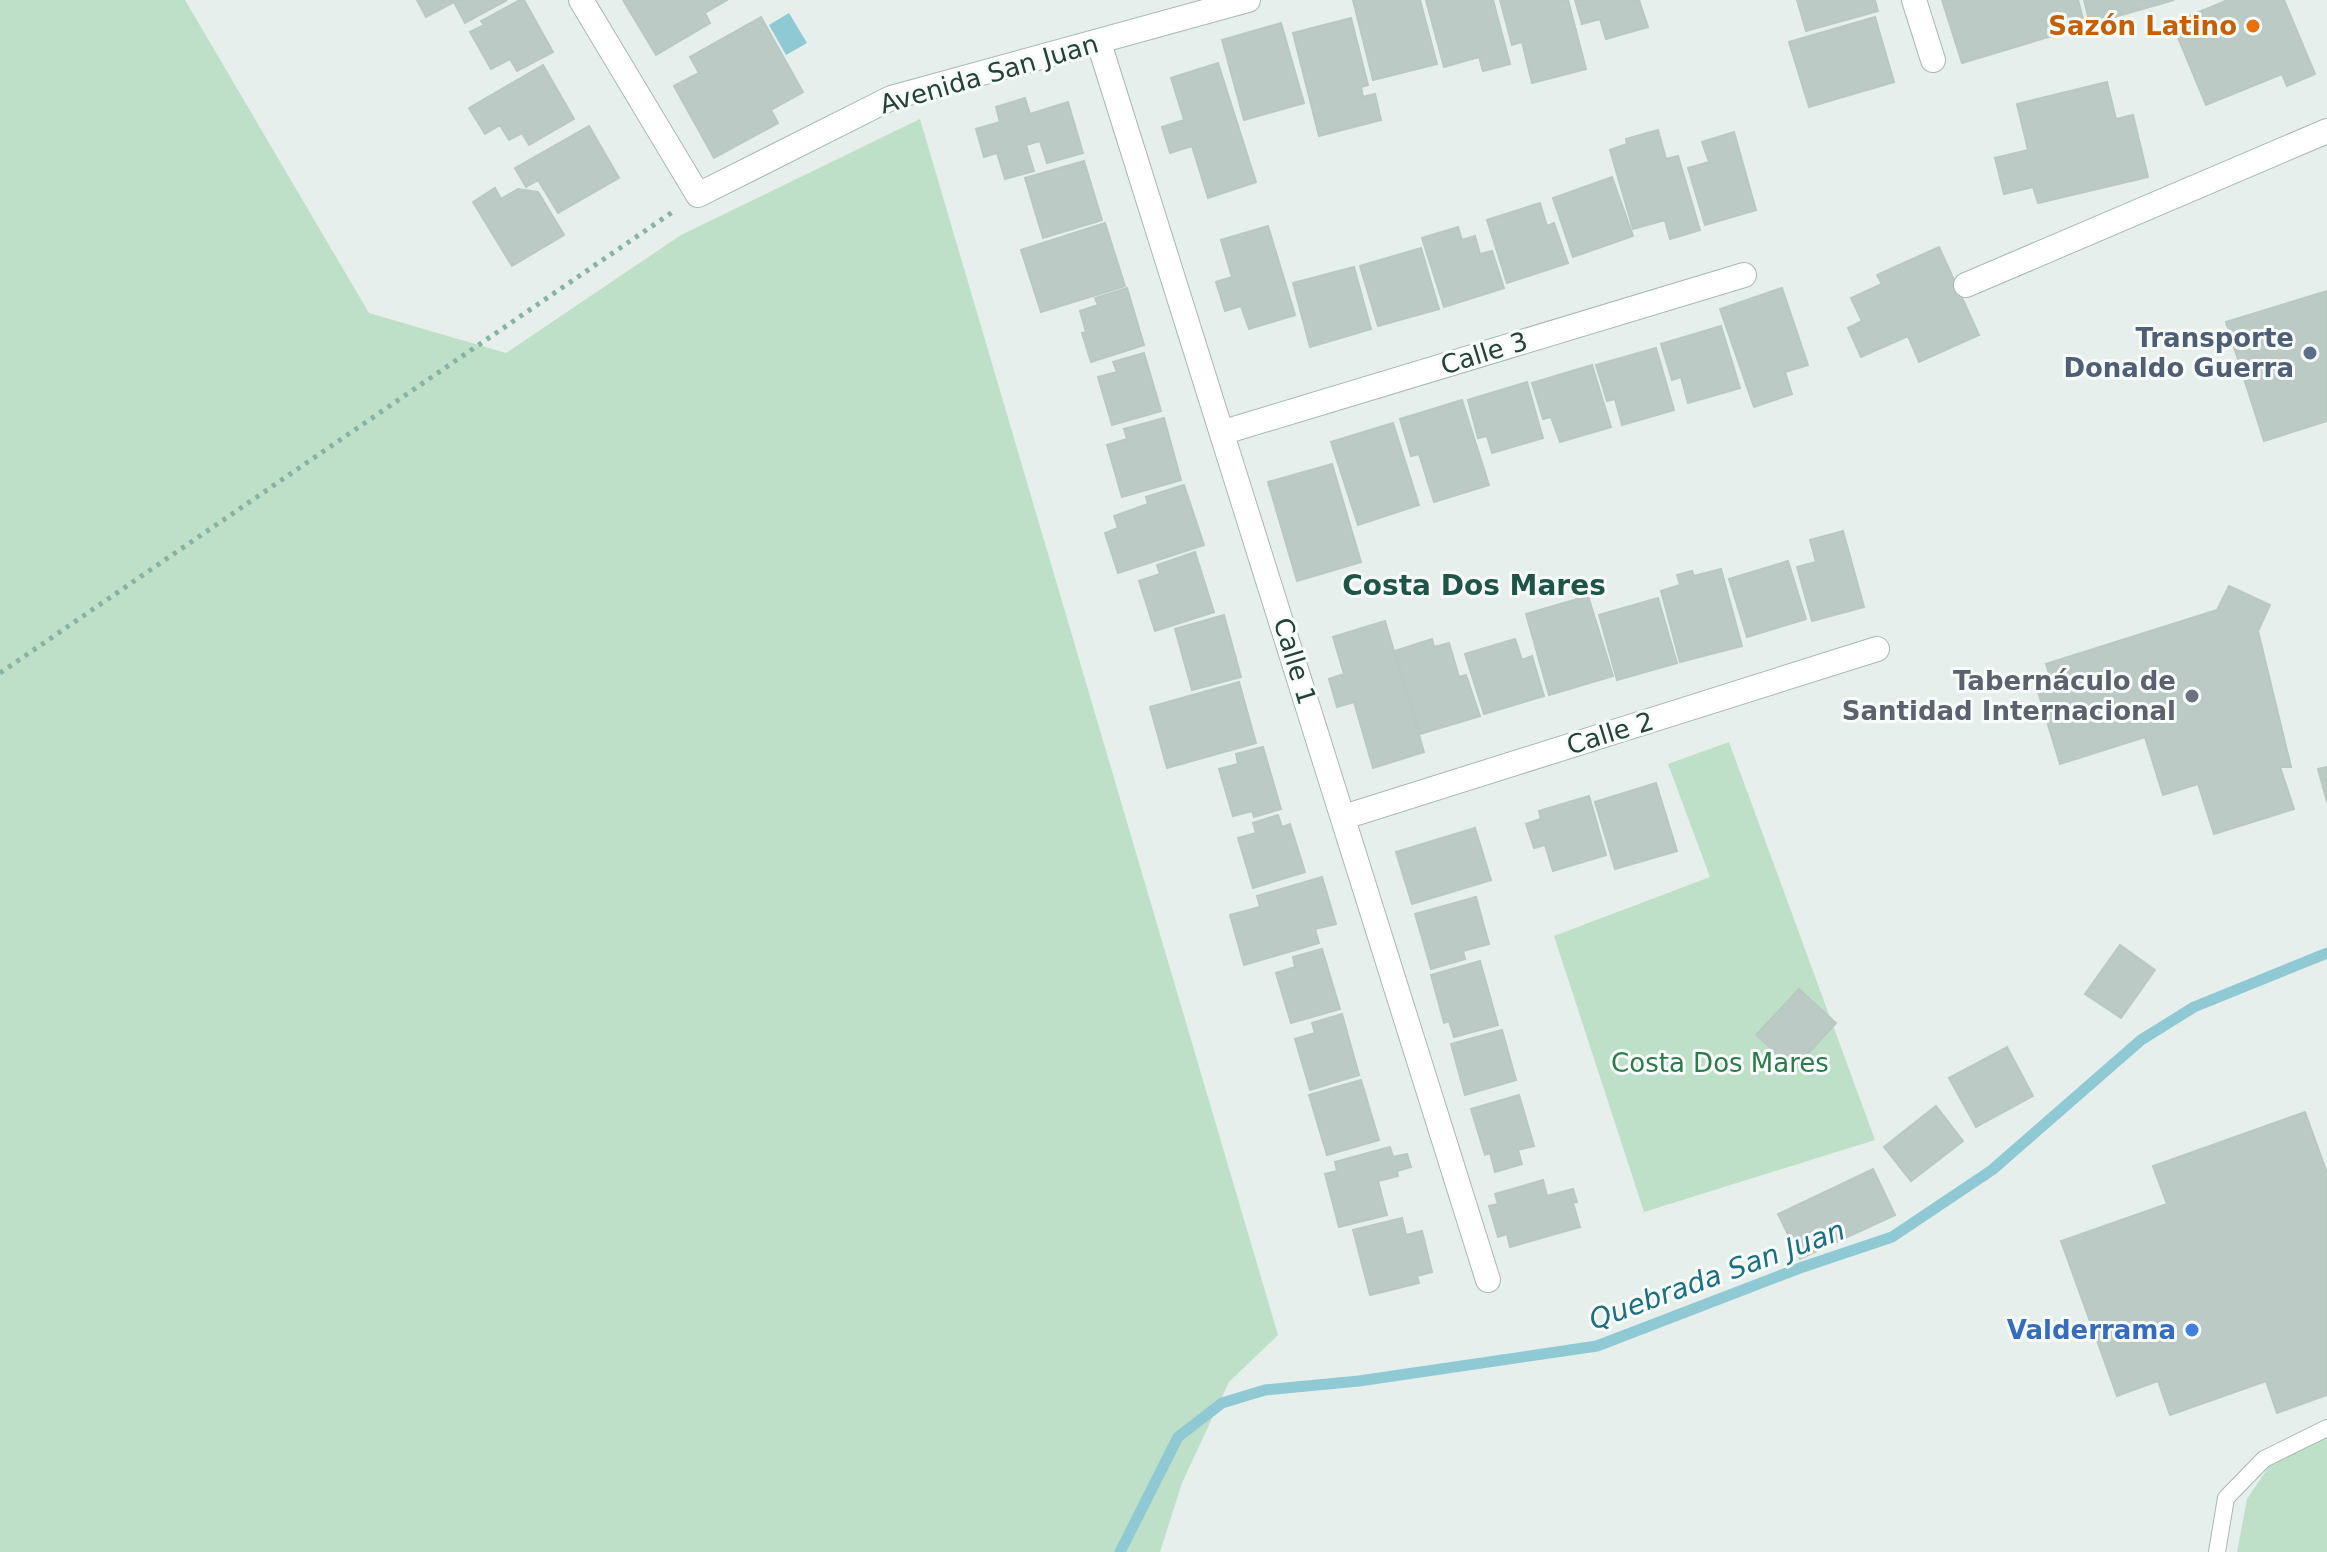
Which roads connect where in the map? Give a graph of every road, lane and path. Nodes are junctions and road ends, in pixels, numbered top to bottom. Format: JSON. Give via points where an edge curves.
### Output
{"nodes":[{"id":1,"x":581,"y":0,"type":"edge"},
{"id":2,"x":1248,"y":0,"type":"edge"},
{"id":3,"x":1914,"y":0,"type":"edge"},
{"id":4,"x":1099,"y":43,"type":"junction"},
{"id":5,"x":1933,"y":60,"type":"dead end"},
{"id":6,"x":2327,"y":131,"type":"edge"},
{"id":7,"x":698,"y":195,"type":"junction"},
{"id":8,"x":1744,"y":275,"type":"dead end"},
{"id":9,"x":1966,"y":285,"type":"dead end"},
{"id":10,"x":1224,"y":432,"type":"junction"},
{"id":11,"x":1877,"y":649,"type":"dead end"},
{"id":12,"x":0,"y":673,"type":"edge"},
{"id":13,"x":1344,"y":817,"type":"junction"},
{"id":14,"x":1488,"y":1280,"type":"dead end"},
{"id":15,"x":2327,"y":1428,"type":"edge"},
{"id":16,"x":2217,"y":1552,"type":"edge"}],
"edges":[{"from":1,"to":7,"type":"street"},
{"from":2,"to":4,"type":"street","name":"Avenida San Juan"},
{"from":3,"to":5,"type":"street"},
{"from":4,"to":7,"type":"street","name":"Avenida San Juan","via":[[891,98]]},
{"from":4,"to":10,"type":"street","name":"Calle 1"},
{"from":6,"to":9,"type":"street"},
{"from":7,"to":12,"type":"path"},
{"from":8,"to":10,"type":"street","name":"Calle 3"},
{"from":10,"to":13,"type":"street","name":"Calle 1"},
{"from":11,"to":13,"type":"street","name":"Calle 2"},
{"from":13,"to":14,"type":"street","name":"Calle 1"},
{"from":15,"to":16,"type":"lane","via":[[2264,1459],[2226,1498]]}]}
